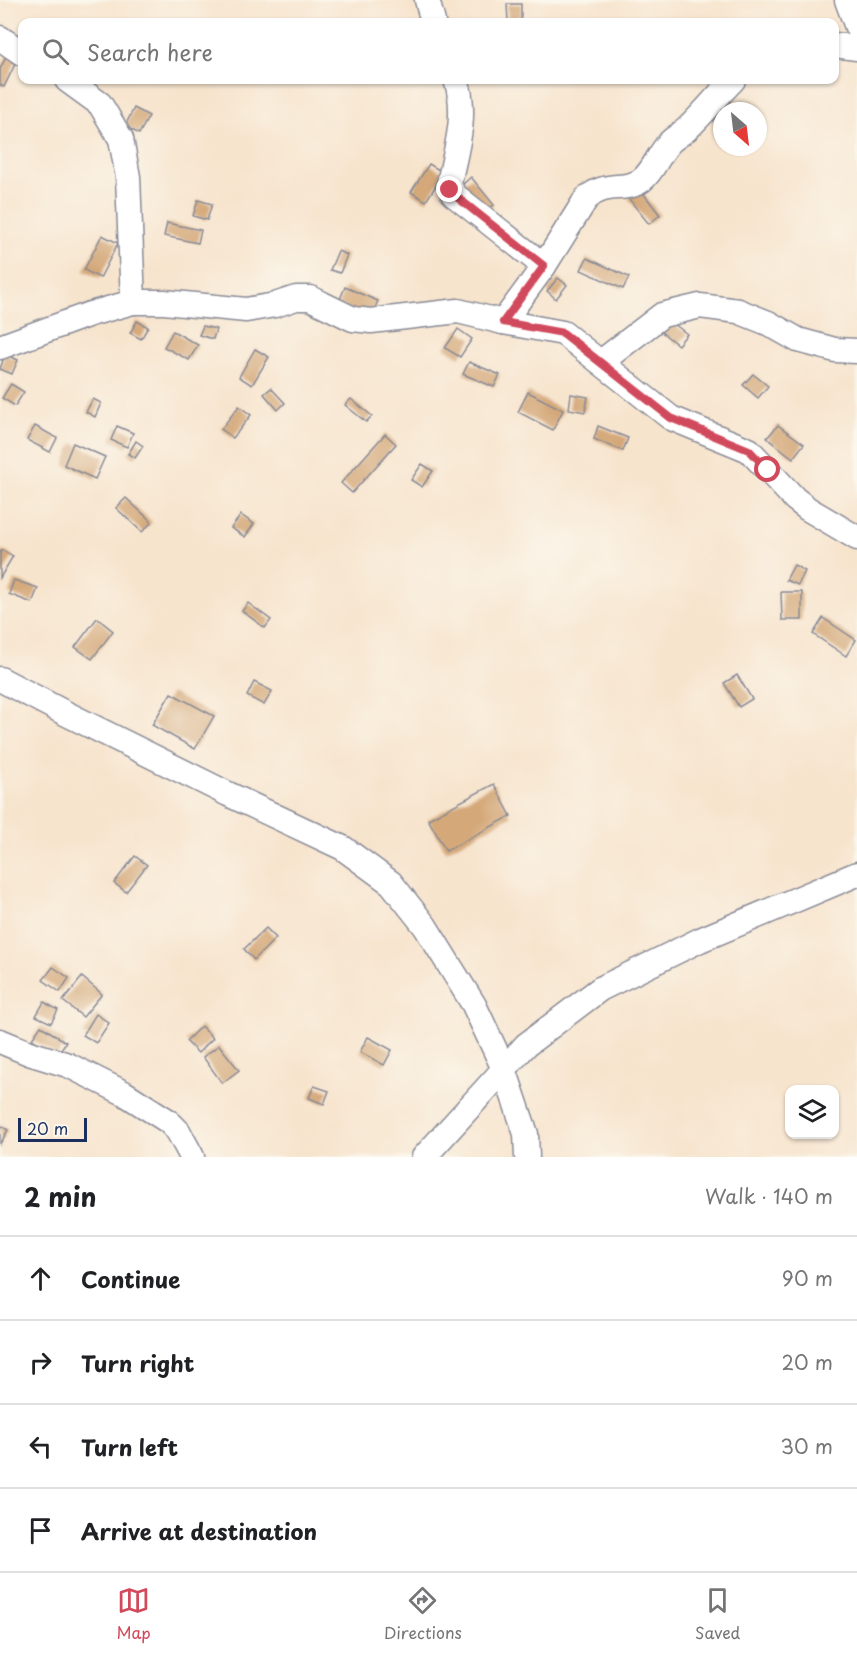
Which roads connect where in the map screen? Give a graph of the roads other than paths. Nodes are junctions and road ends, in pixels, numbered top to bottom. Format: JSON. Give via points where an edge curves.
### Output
{"nodes":[{"id":1,"x":427,"y":0,"type":"edge"},
{"id":2,"x":847,"y":0,"type":"edge"},
{"id":3,"x":432,"y":18,"type":"edge"},
{"id":4,"x":857,"y":27,"type":"edge"},
{"id":5,"x":0,"y":38,"type":"edge"},
{"id":6,"x":839,"y":46,"type":"edge"},
{"id":7,"x":857,"y":48,"type":"edge"},
{"id":8,"x":18,"y":50,"type":"edge"},
{"id":9,"x":72,"y":84,"type":"edge"},
{"id":10,"x":458,"y":84,"type":"edge"},
{"id":11,"x":729,"y":84,"type":"edge"},
{"id":12,"x":544,"y":266,"type":"junction"},
{"id":13,"x":133,"y":302,"type":"junction"},
{"id":14,"x":503,"y":322,"type":"junction"},
{"id":15,"x":0,"y":347,"type":"edge"},
{"id":16,"x":857,"y":351,"type":"edge"},
{"id":17,"x":601,"y":363,"type":"junction"},
{"id":18,"x":857,"y":538,"type":"edge"},
{"id":19,"x":0,"y":678,"type":"edge"},
{"id":20,"x":857,"y":874,"type":"edge"},
{"id":21,"x":0,"y":1041,"type":"edge"},
{"id":22,"x":504,"y":1069,"type":"junction"},
{"id":23,"x":192,"y":1157,"type":"edge"},
{"id":24,"x":424,"y":1157,"type":"edge"},
{"id":25,"x":527,"y":1157,"type":"edge"}],
"edges":[{"from":1,"to":3,"type":"street"},
{"from":2,"to":4,"type":"street"},
{"from":5,"to":8,"type":"street"},
{"from":6,"to":7,"type":"street"},
{"from":9,"to":13,"type":"street","via":[[100,104],[120,139],[128,177]]},
{"from":10,"to":12,"type":"street","via":[[459,138],[450,190]]},
{"from":11,"to":12,"type":"street","via":[[669,143],[640,182],[593,192]]},
{"from":12,"to":14,"type":"street"},
{"from":13,"to":14,"type":"street","via":[[246,310],[310,298],[353,319],[371,321],[458,311]]},
{"from":13,"to":15,"type":"street"},
{"from":14,"to":17,"type":"street","via":[[563,333]]},
{"from":16,"to":17,"type":"street","via":[[835,350],[798,340],[738,310],[700,306],[662,315]]},
{"from":17,"to":18,"type":"street","via":[[671,418],[749,450],[795,499]]},
{"from":19,"to":22,"type":"street","via":[[207,784],[343,848],[391,883],[424,926],[474,1005]]},
{"from":20,"to":22,"type":"street","via":[[700,939],[600,989],[526,1045]]},
{"from":21,"to":23,"type":"street","via":[[68,1065],[124,1093],[178,1131]]},
{"from":22,"to":24,"type":"street"},
{"from":22,"to":25,"type":"street","via":[[526,1134]]}]}
